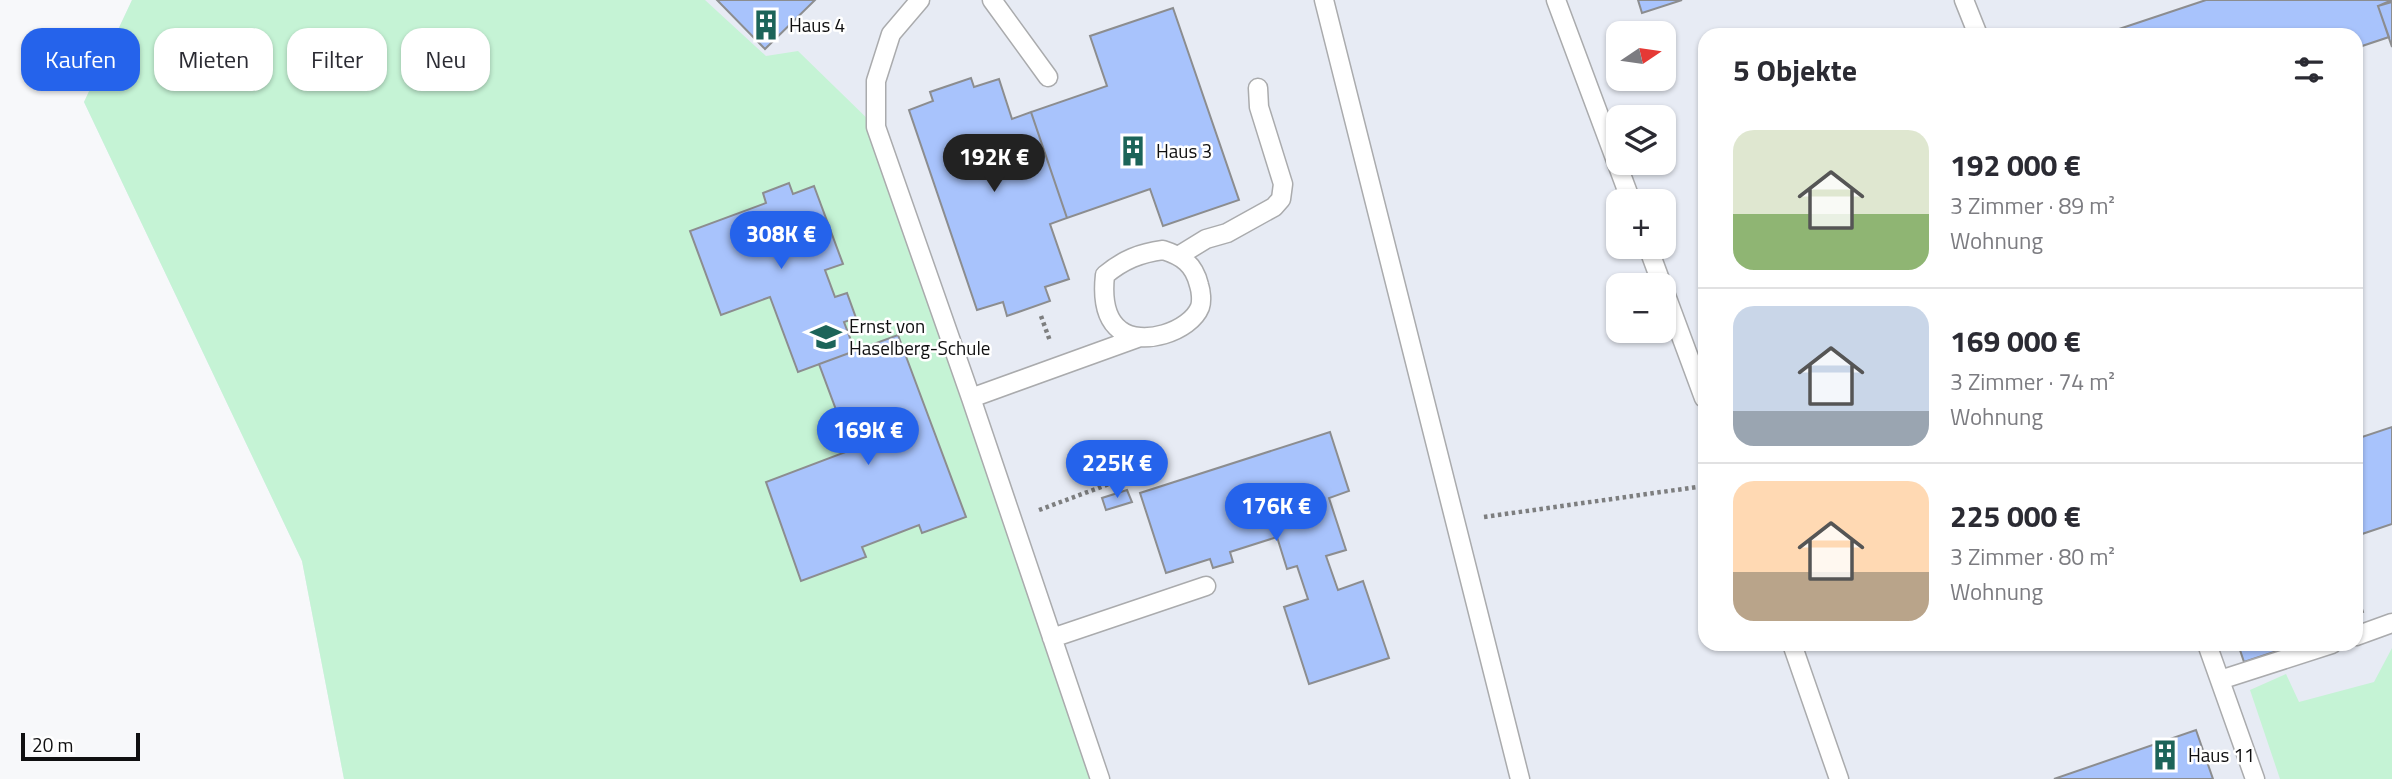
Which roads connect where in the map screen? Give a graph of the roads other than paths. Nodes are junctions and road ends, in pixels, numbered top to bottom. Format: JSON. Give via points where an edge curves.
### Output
{"nodes":[{"id":1,"x":920,"y":0,"type":"edge"},
{"id":2,"x":992,"y":0,"type":"edge"},
{"id":3,"x":1324,"y":0,"type":"edge"},
{"id":4,"x":1556,"y":0,"type":"edge"},
{"id":5,"x":1964,"y":0,"type":"edge"},
{"id":6,"x":1975,"y":28,"type":"edge"},
{"id":7,"x":1048,"y":77,"type":"dead end"},
{"id":8,"x":1258,"y":88,"type":"dead end"},
{"id":9,"x":1627,"y":189,"type":"edge"},
{"id":10,"x":1180,"y":256,"type":"junction"},
{"id":11,"x":1676,"y":322,"type":"edge"},
{"id":12,"x":1140,"y":337,"type":"junction"},
{"id":13,"x":1698,"y":382,"type":"edge"},
{"id":14,"x":971,"y":398,"type":"junction"},
{"id":15,"x":1206,"y":586,"type":"dead end"},
{"id":16,"x":2392,"y":624,"type":"edge"},
{"id":17,"x":2363,"y":634,"type":"edge"},
{"id":18,"x":1052,"y":638,"type":"junction"},
{"id":19,"x":1794,"y":651,"type":"edge"},
{"id":20,"x":2210,"y":651,"type":"edge"},
{"id":21,"x":2310,"y":651,"type":"edge"},
{"id":22,"x":2220,"y":680,"type":"junction"},
{"id":23,"x":1100,"y":779,"type":"edge"},
{"id":24,"x":1520,"y":779,"type":"edge"},
{"id":25,"x":1839,"y":779,"type":"edge"},
{"id":26,"x":2255,"y":779,"type":"edge"}],
"edges":[{"from":1,"to":14,"type":"lane","via":[[891,34],[876,81],[876,127]]},
{"from":2,"to":7,"type":"lane"},
{"from":3,"to":24,"type":"lane"},
{"from":4,"to":9,"type":"lane"},
{"from":5,"to":6,"type":"lane"},
{"from":8,"to":10,"type":"lane","via":[[1259,107],[1283,184],[1281,199],[1274,207]]},
{"from":10,"to":12,"type":"lane","via":[[1197,275],[1200,307],[1183,327]]},
{"from":10,"to":12,"type":"lane","via":[[1163,250],[1146,252],[1117,264],[1105,275],[1110,319],[1121,331]]},
{"from":11,"to":13,"type":"lane"},
{"from":12,"to":14,"type":"lane"},
{"from":14,"to":18,"type":"lane"},
{"from":15,"to":18,"type":"lane"},
{"from":16,"to":17,"type":"lane"},
{"from":18,"to":23,"type":"lane"},
{"from":19,"to":25,"type":"lane"},
{"from":20,"to":22,"type":"lane"},
{"from":21,"to":22,"type":"lane"},
{"from":22,"to":26,"type":"lane"}]}
